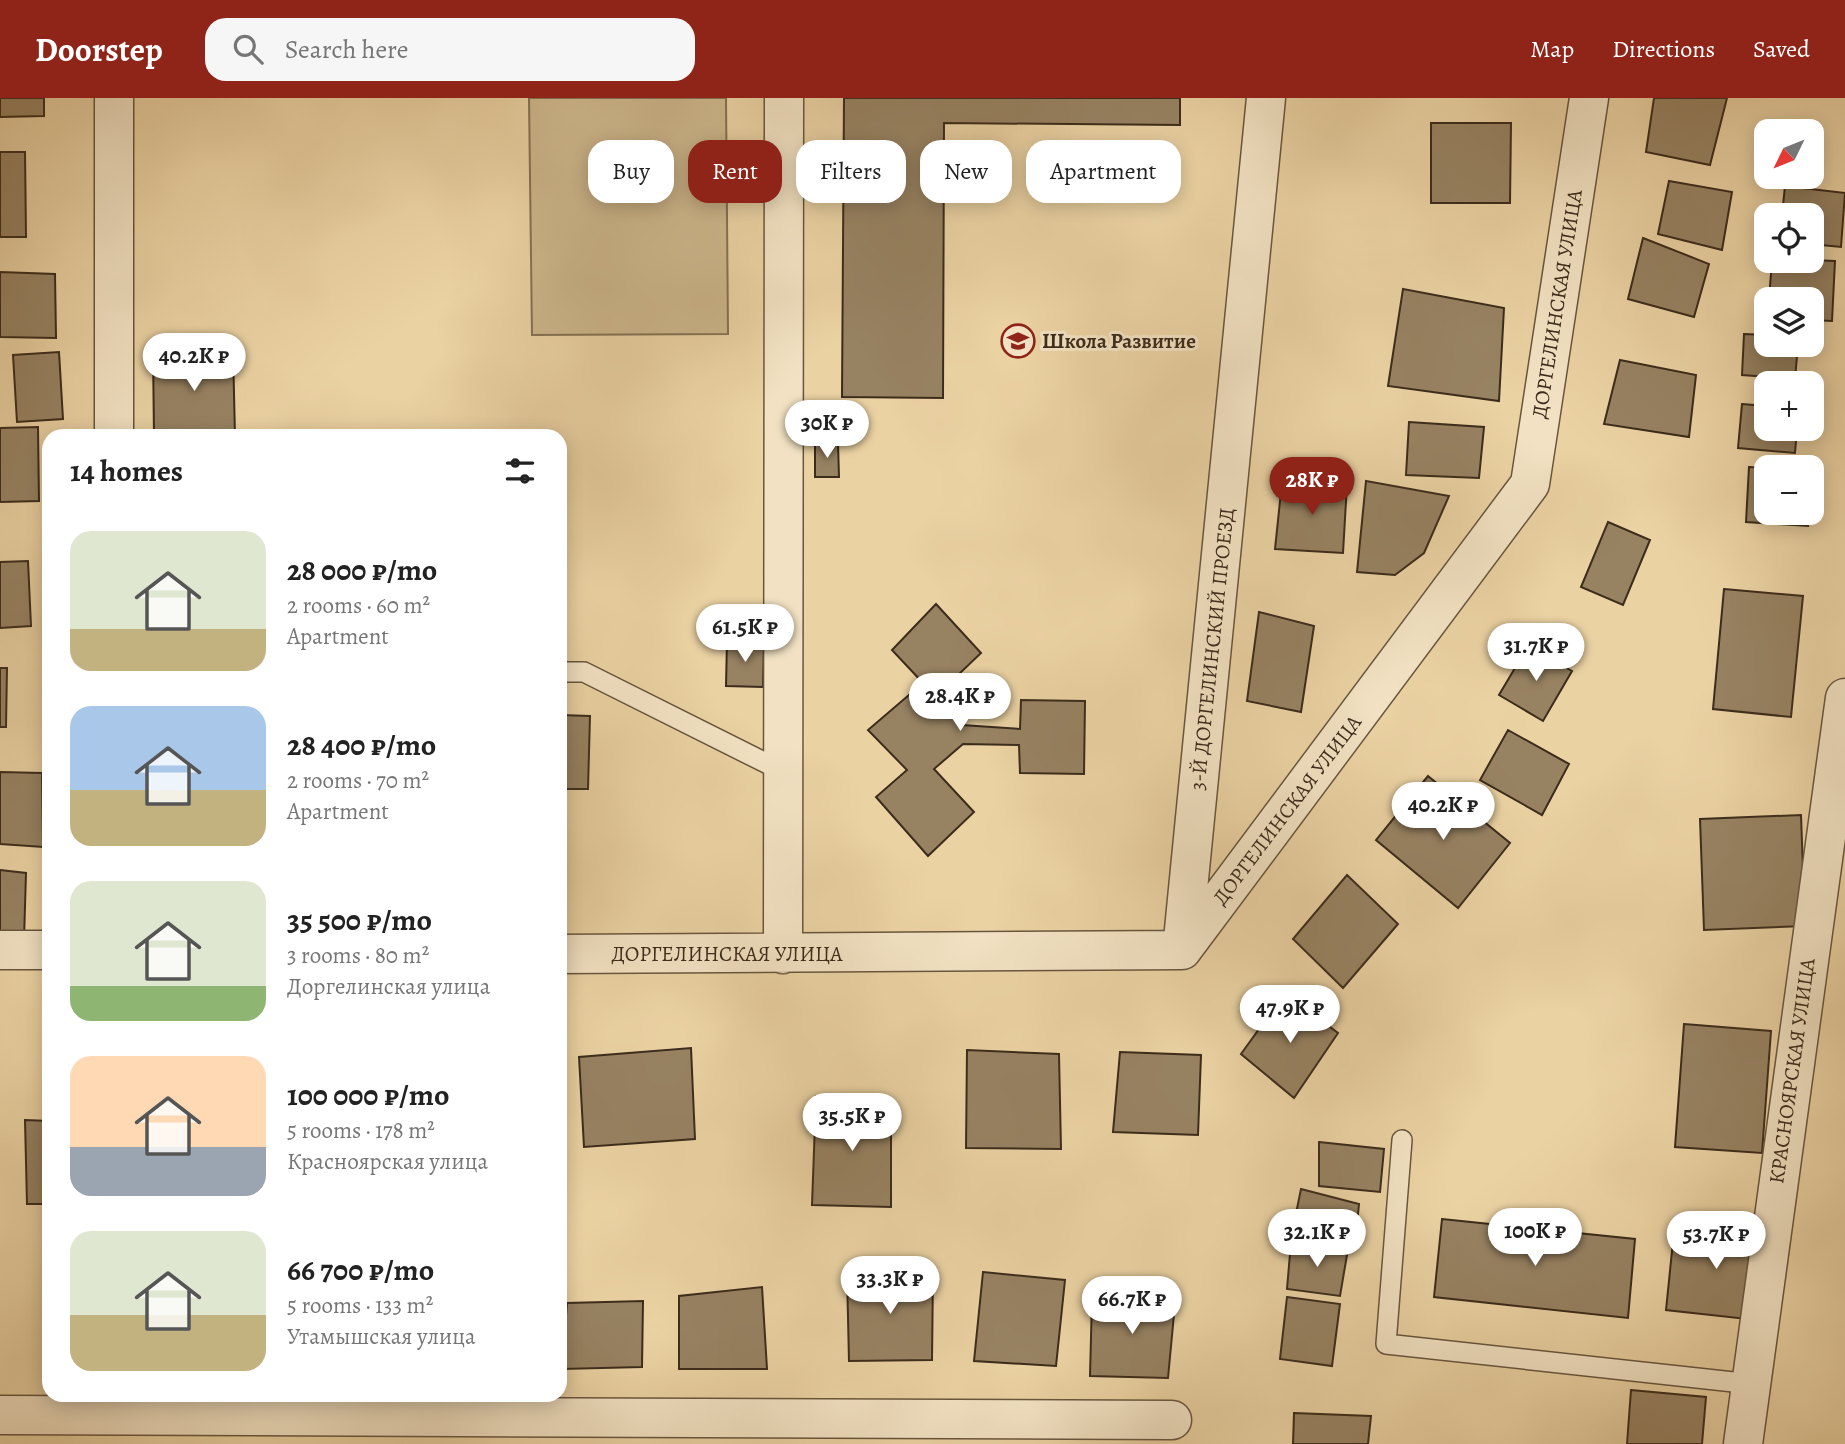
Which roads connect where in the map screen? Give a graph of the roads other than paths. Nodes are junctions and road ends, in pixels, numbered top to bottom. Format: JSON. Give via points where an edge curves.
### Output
{"nodes":[{"id":1,"x":114,"y":98,"type":"edge"},
{"id":2,"x":783,"y":98,"type":"edge"},
{"id":3,"x":1266,"y":98,"type":"edge"},
{"id":4,"x":1589,"y":98,"type":"edge"},
{"id":5,"x":114,"y":429,"type":"edge"},
{"id":6,"x":567,"y":672,"type":"edge"},
{"id":7,"x":1845,"y":698,"type":"edge"},
{"id":8,"x":782,"y":771,"type":"junction"},
{"id":9,"x":0,"y":950,"type":"edge"},
{"id":10,"x":42,"y":950,"type":"edge"},
{"id":11,"x":1182,"y":950,"type":"junction"},
{"id":12,"x":567,"y":954,"type":"edge"},
{"id":13,"x":783,"y":954,"type":"junction"},
{"id":14,"x":1402,"y":1140,"type":"dead end"},
{"id":15,"x":1752,"y":1384,"type":"junction"},
{"id":16,"x":503,"y":1406,"type":"edge"},
{"id":17,"x":0,"y":1415,"type":"edge"},
{"id":18,"x":1172,"y":1420,"type":"dead end"},
{"id":19,"x":1743,"y":1444,"type":"edge"}],
"edges":[{"from":1,"to":5,"type":"street"},
{"from":2,"to":8,"type":"street"},
{"from":3,"to":11,"type":"street","name":"3-Й ДОРГЕЛИНСКИЙ ПРОЕЗД"},
{"from":4,"to":11,"type":"street","name":"ДОРГЕЛИНСКАЯ УЛИЦА","via":[[1530,484]]},
{"from":6,"to":8,"type":"lane","via":[[584,673]]},
{"from":7,"to":15,"type":"street","name":"КРАСНОЯРСКАЯ УЛИЦА"},
{"from":8,"to":13,"type":"street"},
{"from":9,"to":10,"type":"street"},
{"from":11,"to":13,"type":"street","name":"ДОРГЕЛИНСКАЯ УЛИЦА"},
{"from":12,"to":13,"type":"street","name":"ДОРГЕЛИНСКАЯ УЛИЦА"},
{"from":14,"to":15,"type":"lane","via":[[1386,1344]]},
{"from":15,"to":19,"type":"street","name":"КРАСНОЯРСКАЯ УЛИЦА"},
{"from":16,"to":17,"type":"street"},
{"from":16,"to":18,"type":"street"}]}
